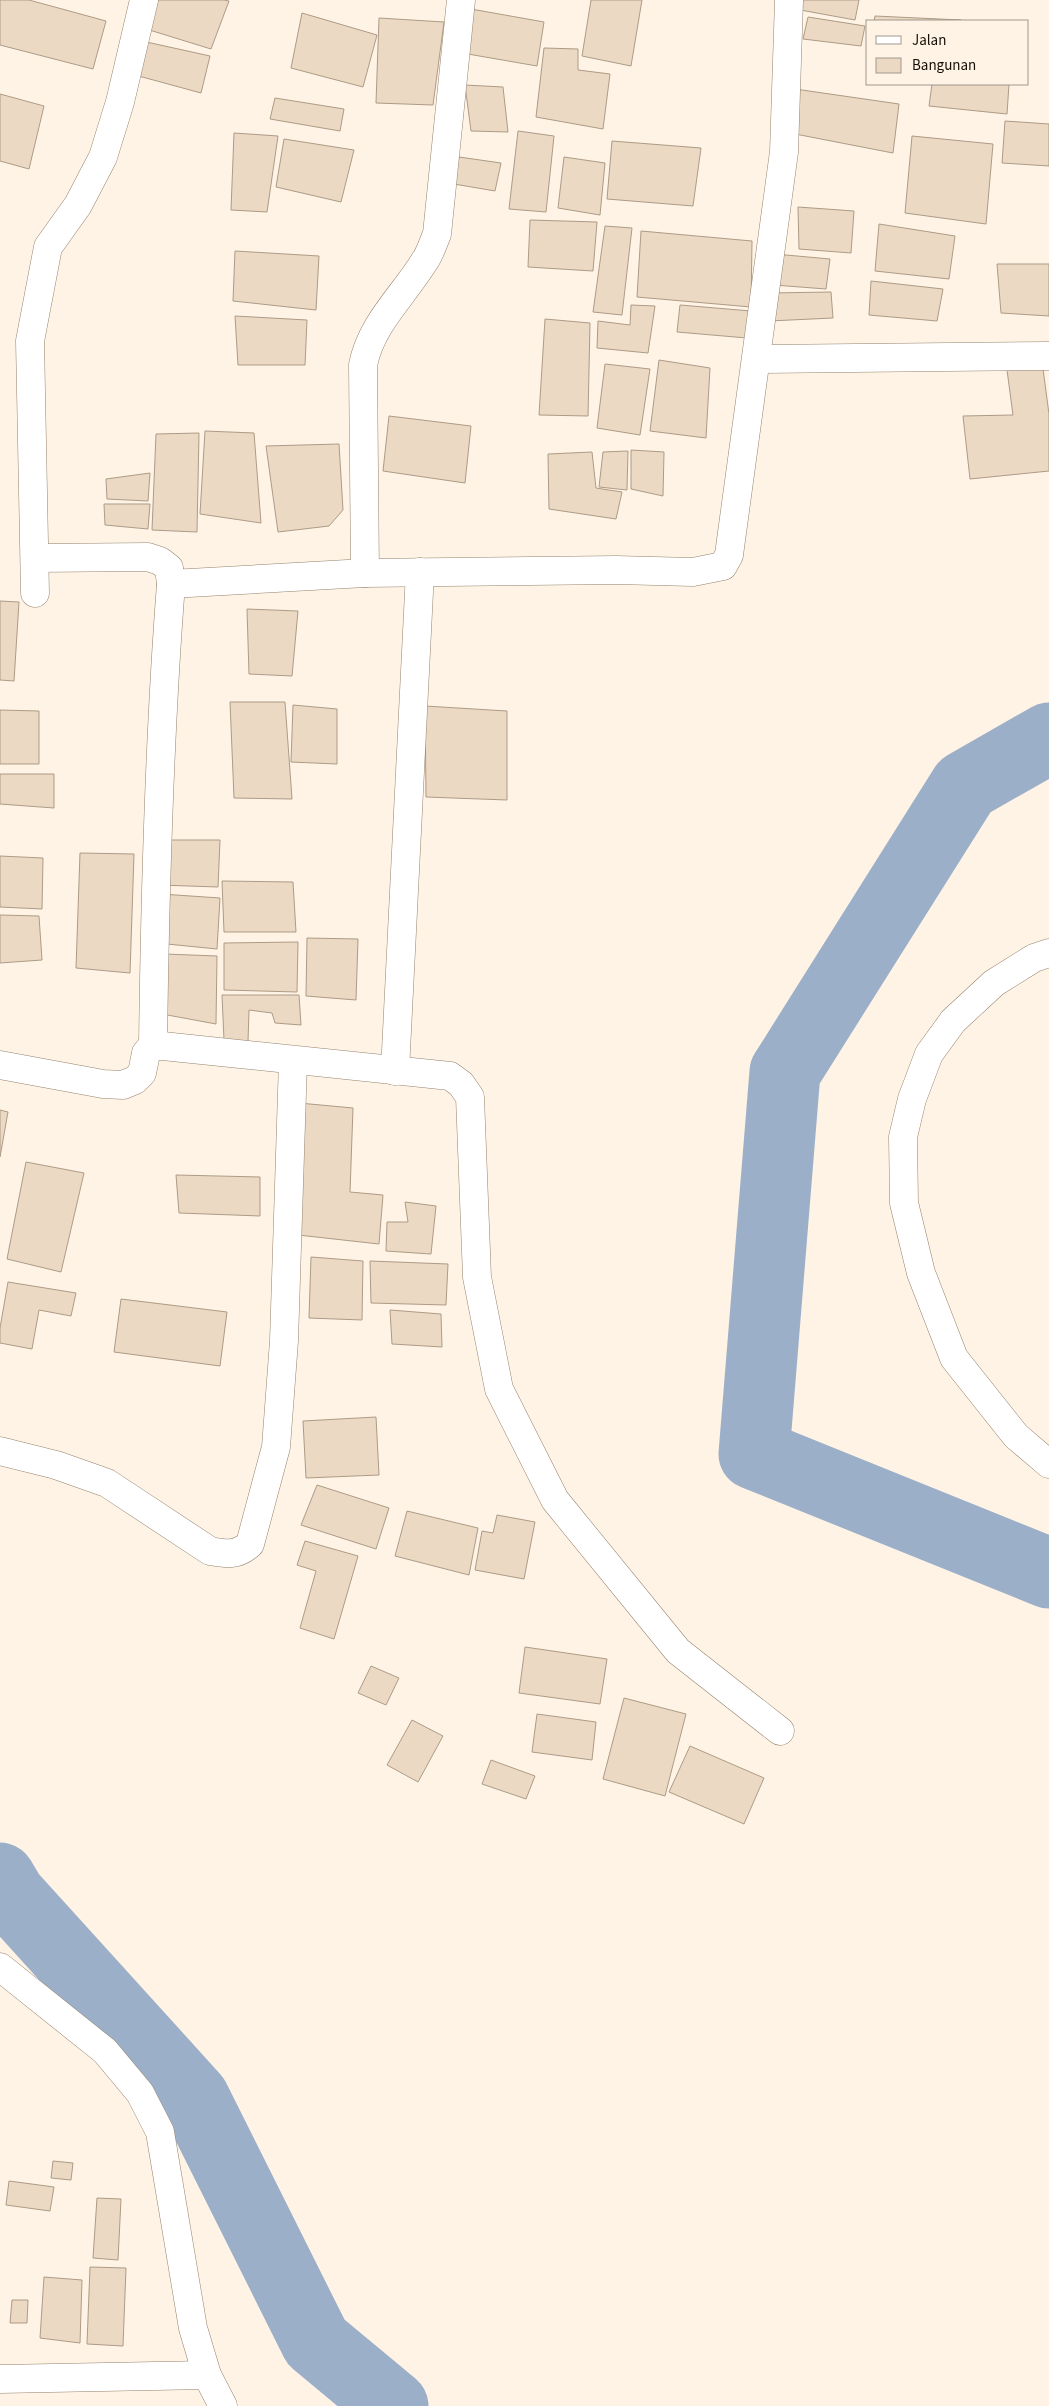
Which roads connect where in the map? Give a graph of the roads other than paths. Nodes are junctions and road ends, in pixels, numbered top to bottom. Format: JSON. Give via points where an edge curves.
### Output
{"nodes":[{"id":1,"x":144,"y":0,"type":"edge"},
{"id":2,"x":461,"y":0,"type":"edge"},
{"id":3,"x":789,"y":0,"type":"edge"},
{"id":4,"x":1049,"y":356,"type":"edge"},
{"id":5,"x":757,"y":359,"type":"junction"},
{"id":6,"x":35,"y":558,"type":"junction"},
{"id":7,"x":420,"y":572,"type":"junction"},
{"id":8,"x":365,"y":573,"type":"junction"},
{"id":9,"x":171,"y":584,"type":"junction"},
{"id":10,"x":35,"y":593,"type":"dead end"},
{"id":11,"x":1049,"y":953,"type":"edge"},
{"id":12,"x":153,"y":1045,"type":"junction"},
{"id":13,"x":294,"y":1061,"type":"junction"},
{"id":14,"x":0,"y":1065,"type":"edge"},
{"id":15,"x":395,"y":1071,"type":"junction"},
{"id":16,"x":0,"y":1451,"type":"edge"},
{"id":17,"x":1049,"y":1464,"type":"edge"},
{"id":18,"x":780,"y":1731,"type":"dead end"},
{"id":19,"x":0,"y":1967,"type":"edge"},
{"id":20,"x":207,"y":2375,"type":"junction"},
{"id":21,"x":0,"y":2379,"type":"edge"},
{"id":22,"x":223,"y":2406,"type":"edge"}],
"edges":[{"from":1,"to":6,"type":"street","via":[[120,102],[103,157],[78,205],[48,247],[30,341]]},
{"from":2,"to":8,"type":"street","via":[[437,234],[425,262],[371,340],[363,365]]},
{"from":3,"to":5,"type":"street","via":[[784,152]]},
{"from":4,"to":5,"type":"street"},
{"from":5,"to":7,"type":"street","via":[[729,555],[723,566],[694,572]]},
{"from":6,"to":9,"type":"street","via":[[148,557],[169,568]]},
{"from":6,"to":10,"type":"street"},
{"from":7,"to":8,"type":"street"},
{"from":7,"to":15,"type":"street"},
{"from":8,"to":9,"type":"street"},
{"from":9,"to":12,"type":"street","via":[[156,844]]},
{"from":11,"to":17,"type":"street","via":[[1034,958],[994,983],[953,1021],[929,1054],[912,1099],[903,1137],[904,1203],[921,1273],[954,1358],[1016,1436]]},
{"from":12,"to":13,"type":"street"},
{"from":12,"to":14,"type":"street","via":[[146,1053],[142,1073],[123,1085]]},
{"from":13,"to":15,"type":"street"},
{"from":13,"to":16,"type":"street","via":[[284,1341],[276,1447],[250,1544],[242,1551],[228,1554],[210,1551],[107,1483],[56,1464]]},
{"from":15,"to":18,"type":"street","via":[[450,1076],[462,1084],[470,1097],[477,1277],[499,1389],[555,1500],[678,1651]]},
{"from":19,"to":20,"type":"street","via":[[104,2051],[140,2092],[160,2132],[194,2328]]},
{"from":20,"to":21,"type":"street"},
{"from":20,"to":22,"type":"street"}]}
